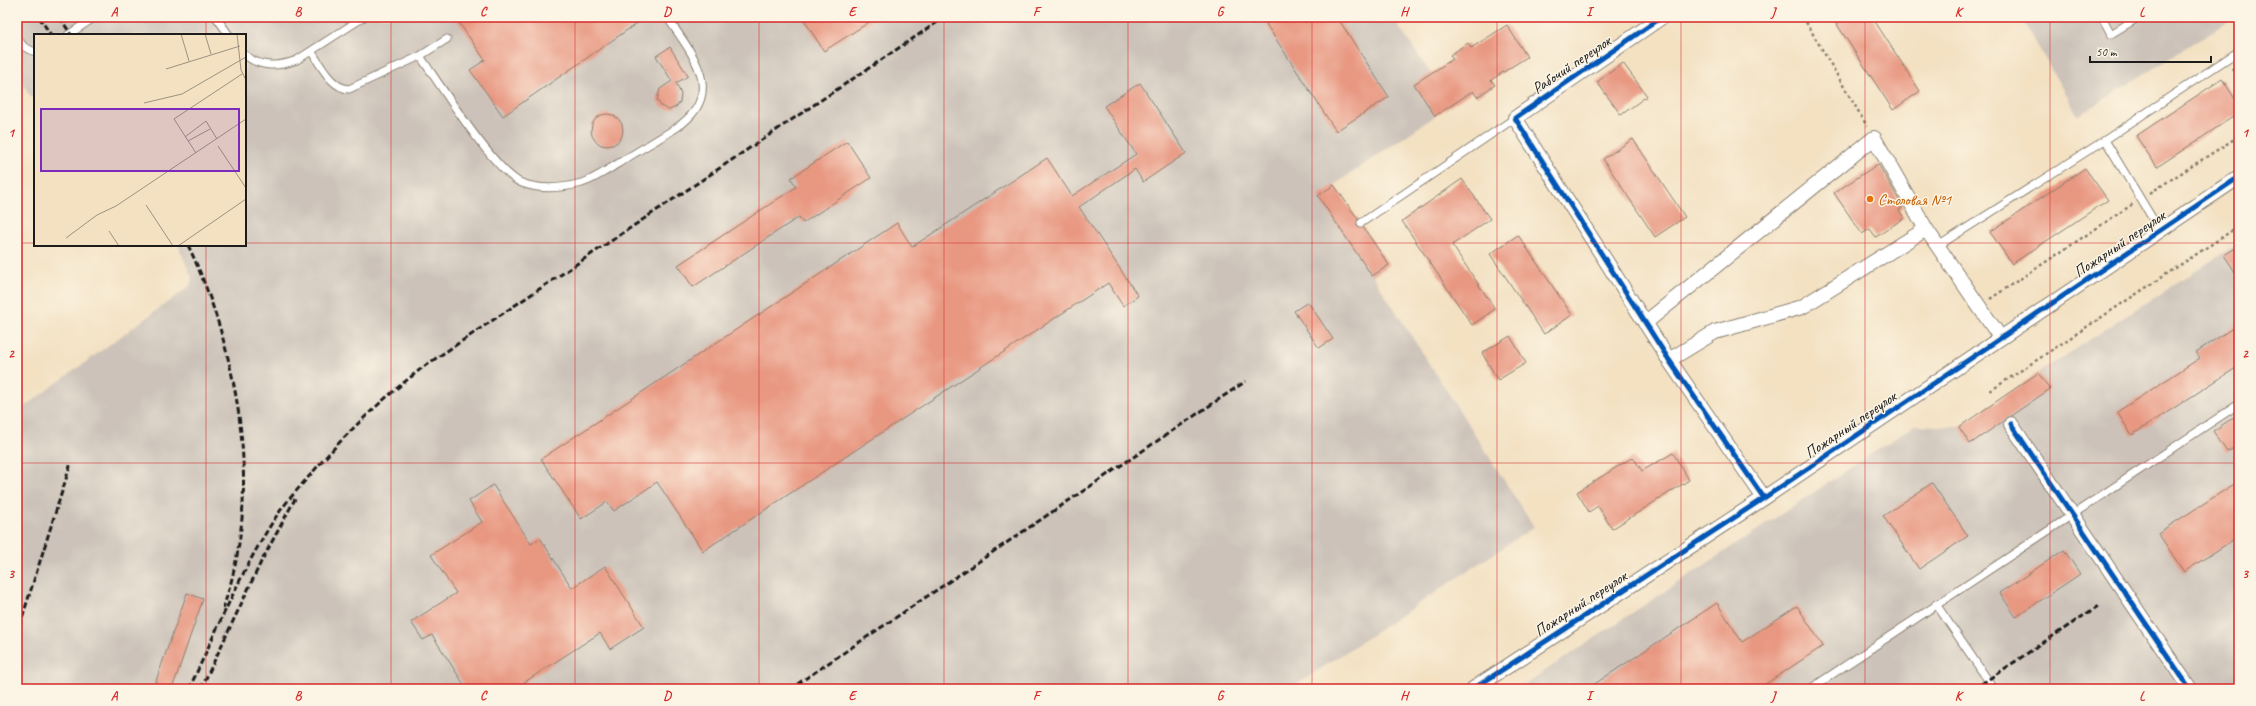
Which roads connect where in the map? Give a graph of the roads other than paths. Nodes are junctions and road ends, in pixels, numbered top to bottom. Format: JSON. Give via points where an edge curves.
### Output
{"nodes":[{"id":1,"x":95,"y":17,"type":"edge"},
{"id":2,"x":216,"y":17,"type":"edge"},
{"id":3,"x":364,"y":17,"type":"edge"},
{"id":4,"x":667,"y":17,"type":"edge"},
{"id":5,"x":1662,"y":17,"type":"edge"},
{"id":6,"x":2102,"y":17,"type":"edge"},
{"id":7,"x":2139,"y":17,"type":"edge"},
{"id":8,"x":70,"y":34,"type":"edge"},
{"id":9,"x":228,"y":34,"type":"edge"},
{"id":10,"x":17,"y":38,"type":"edge"},
{"id":11,"x":446,"y":39,"type":"dead end"},
{"id":12,"x":2239,"y":50,"type":"edge"},
{"id":13,"x":311,"y":51,"type":"junction"},
{"id":14,"x":34,"y":52,"type":"edge"},
{"id":15,"x":246,"y":56,"type":"edge"},
{"id":16,"x":420,"y":56,"type":"junction"},
{"id":17,"x":1515,"y":118,"type":"junction"},
{"id":18,"x":2105,"y":140,"type":"junction"},
{"id":19,"x":2239,"y":177,"type":"edge"},
{"id":20,"x":1360,"y":223,"type":"dead end"},
{"id":21,"x":1926,"y":229,"type":"junction"},
{"id":22,"x":2160,"y":231,"type":"junction"},
{"id":23,"x":1938,"y":246,"type":"junction"},
{"id":24,"x":1645,"y":323,"type":"junction"},
{"id":25,"x":2000,"y":337,"type":"junction"},
{"id":26,"x":1669,"y":360,"type":"junction"},
{"id":27,"x":2239,"y":404,"type":"edge"},
{"id":28,"x":2011,"y":424,"type":"dead end"},
{"id":29,"x":1764,"y":498,"type":"junction"},
{"id":30,"x":2072,"y":513,"type":"junction"},
{"id":31,"x":1936,"y":604,"type":"junction"},
{"id":32,"x":1473,"y":689,"type":"edge"},
{"id":33,"x":1810,"y":689,"type":"edge"},
{"id":34,"x":1994,"y":689,"type":"edge"},
{"id":35,"x":2190,"y":689,"type":"edge"}],
"edges":[{"from":1,"to":8,"type":"lane"},
{"from":2,"to":9,"type":"lane"},
{"from":3,"to":13,"type":"lane"},
{"from":4,"to":16,"type":"lane","via":[[699,67],[703,90],[701,103],[688,120],[676,128],[597,176],[582,183],[566,186],[534,186],[510,177],[486,149]]},
{"from":5,"to":17,"type":"street","name":"Рабочий переулок"},
{"from":6,"to":7,"type":"lane","via":[[2111,34]]},
{"from":10,"to":14,"type":"lane","via":[[24,48]]},
{"from":11,"to":16,"type":"lane"},
{"from":12,"to":18,"type":"lane"},
{"from":13,"to":15,"type":"lane","via":[[297,60],[275,66],[264,65]]},
{"from":13,"to":16,"type":"lane","via":[[333,82],[343,89],[349,89]]},
{"from":17,"to":20,"type":"lane","name":"Рабочий переулок"},
{"from":17,"to":24,"type":"street"},
{"from":18,"to":22,"type":"lane"},
{"from":18,"to":23,"type":"lane"},
{"from":19,"to":22,"type":"street","name":"Пожарный переулок"},
{"from":21,"to":23,"type":"street"},
{"from":21,"to":24,"type":"street","via":[[1874,138]]},
{"from":21,"to":26,"type":"street","via":[[1802,307],[1716,332]]},
{"from":22,"to":25,"type":"street","name":"Пожарный переулок"},
{"from":23,"to":25,"type":"street"},
{"from":24,"to":26,"type":"street"},
{"from":25,"to":29,"type":"street","name":"Пожарный переулок"},
{"from":26,"to":29,"type":"street"},
{"from":27,"to":30,"type":"lane"},
{"from":28,"to":30,"type":"street"},
{"from":29,"to":32,"type":"street","name":"Пожарный переулок"},
{"from":30,"to":31,"type":"lane"},
{"from":30,"to":35,"type":"street"},
{"from":31,"to":33,"type":"lane"},
{"from":31,"to":34,"type":"lane"}]}
